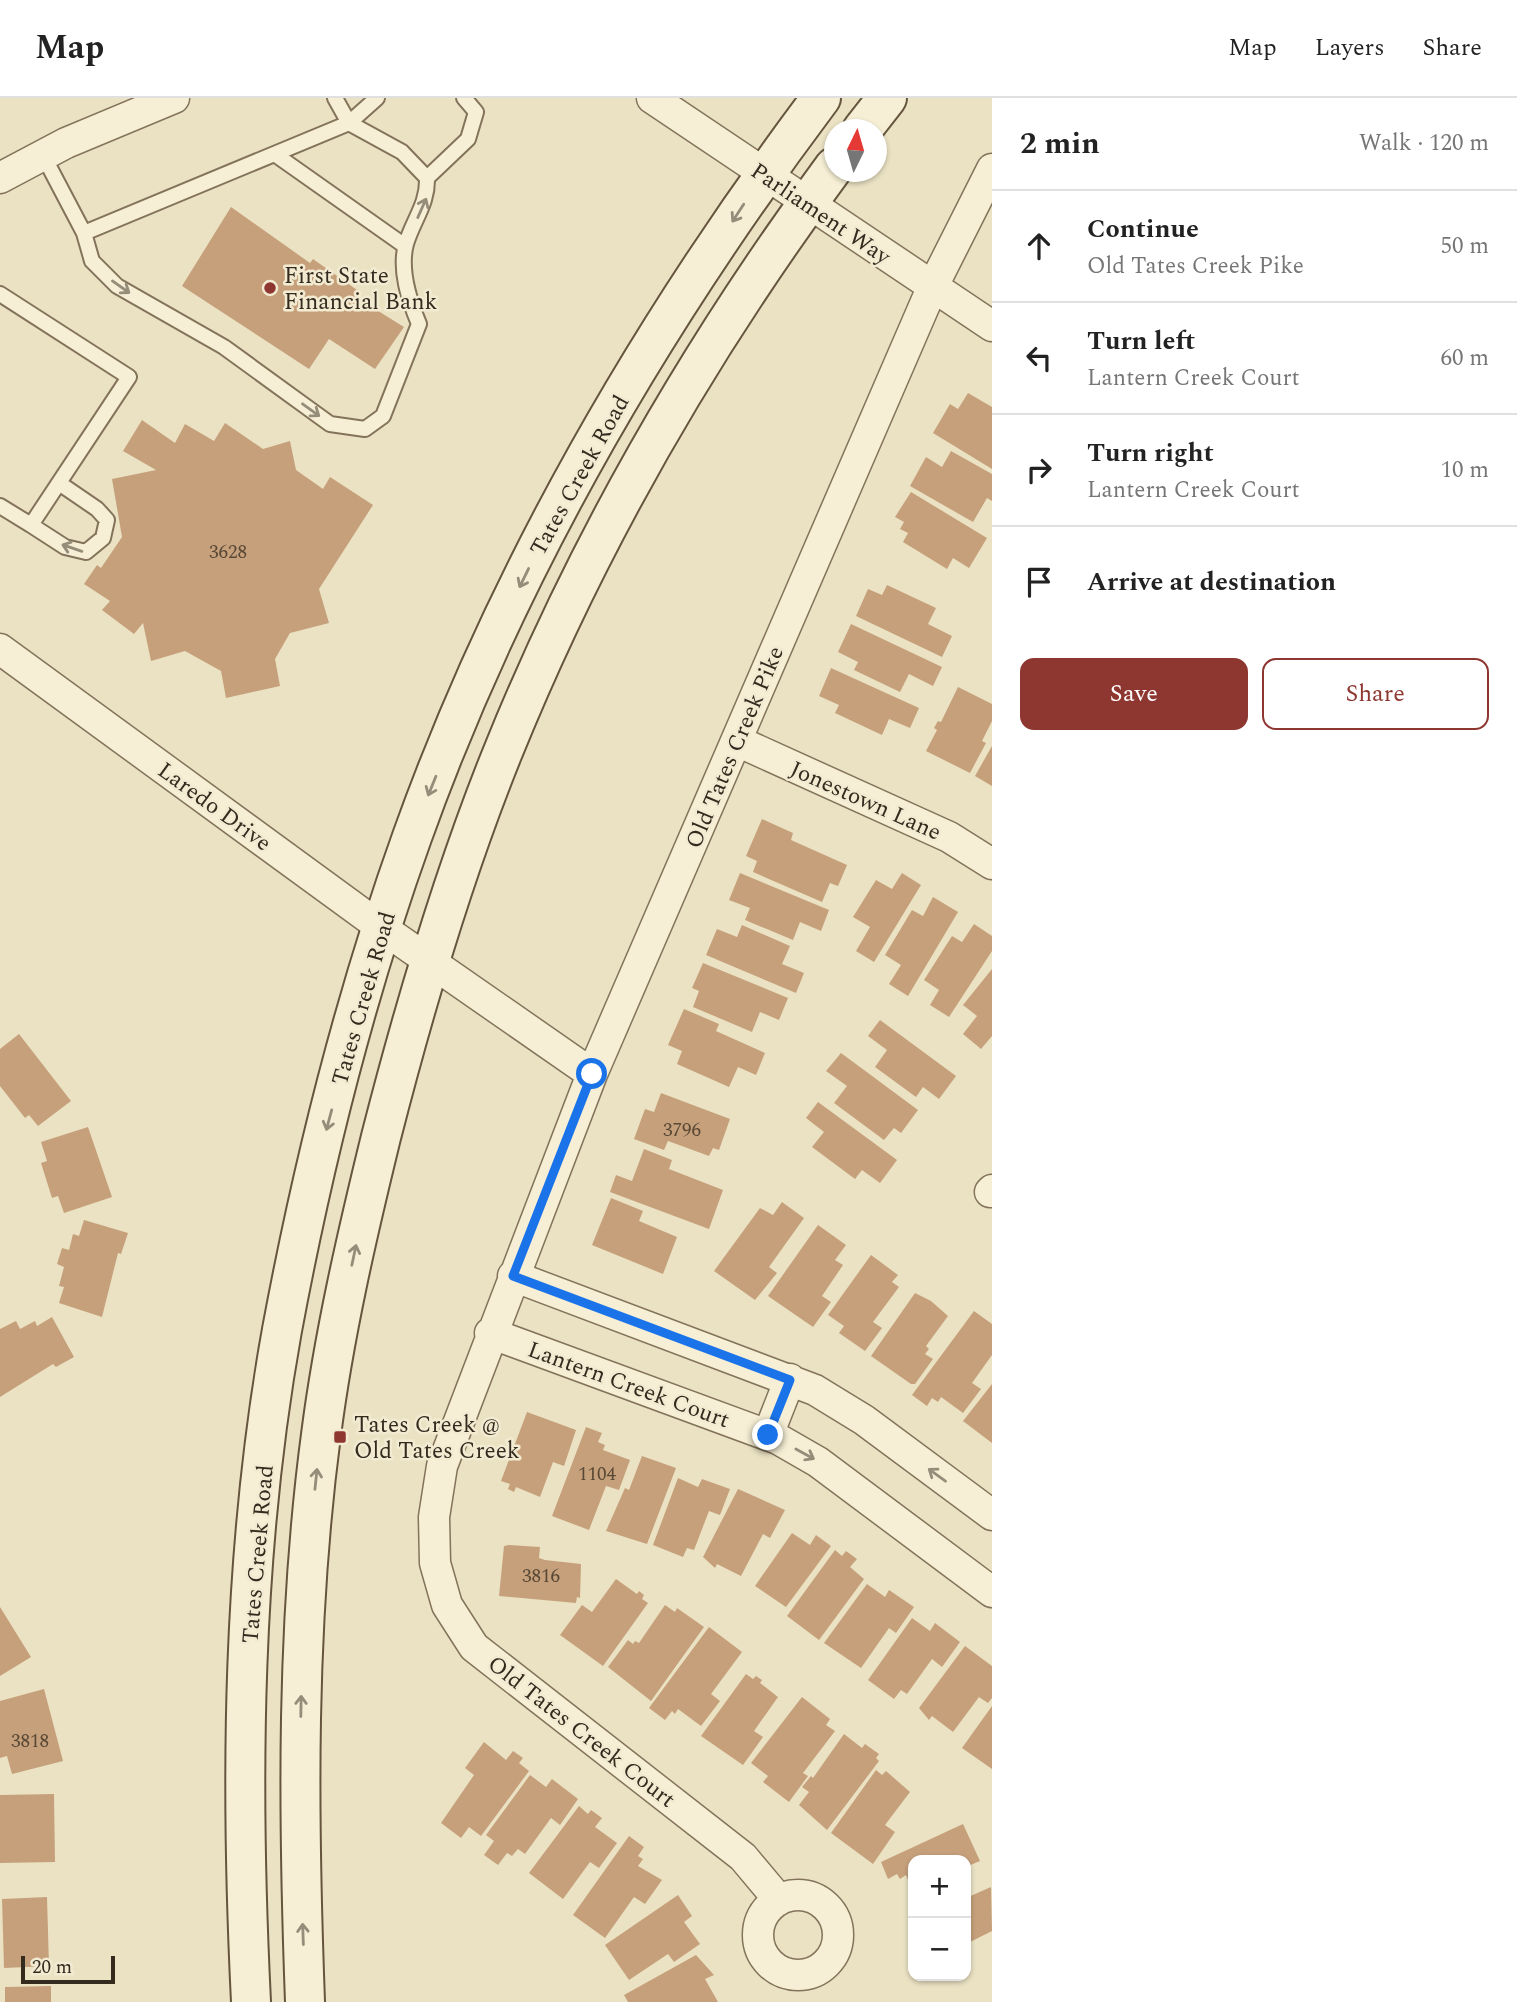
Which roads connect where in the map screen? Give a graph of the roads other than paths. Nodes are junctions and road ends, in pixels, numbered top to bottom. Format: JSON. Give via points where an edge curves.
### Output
{"nodes":[{"id":1,"x":174,"y":98,"type":"edge"},
{"id":2,"x":335,"y":98,"type":"edge"},
{"id":3,"x":377,"y":98,"type":"edge"},
{"id":4,"x":464,"y":98,"type":"edge"},
{"id":5,"x":652,"y":98,"type":"edge"},
{"id":6,"x":821,"y":98,"type":"edge"},
{"id":7,"x":887,"y":98,"type":"edge"},
{"id":8,"x":871,"y":119,"type":"edge"},
{"id":9,"x":349,"y":122,"type":"junction"},
{"id":10,"x":43,"y":155,"type":"junction"},
{"id":11,"x":276,"y":155,"type":"junction"},
{"id":12,"x":992,"y":169,"type":"edge"},
{"id":13,"x":764,"y":174,"type":"junction"},
{"id":14,"x":0,"y":178,"type":"edge"},
{"id":15,"x":427,"y":178,"type":"junction"},
{"id":16,"x":824,"y":182,"type":"edge"},
{"id":17,"x":808,"y":203,"type":"junction"},
{"id":18,"x":84,"y":233,"type":"junction"},
{"id":19,"x":405,"y":246,"type":"junction"},
{"id":20,"x":932,"y":288,"type":"junction"},
{"id":21,"x":0,"y":294,"type":"edge"},
{"id":22,"x":992,"y":326,"type":"edge"},
{"id":23,"x":59,"y":483,"type":"junction"},
{"id":24,"x":0,"y":506,"type":"edge"},
{"id":25,"x":31,"y":525,"type":"junction"},
{"id":26,"x":0,"y":649,"type":"edge"},
{"id":27,"x":737,"y":741,"type":"junction"},
{"id":28,"x":992,"y":864,"type":"edge"},
{"id":29,"x":382,"y":928,"type":"junction"},
{"id":30,"x":430,"y":961,"type":"junction"},
{"id":31,"x":592,"y":1074,"type":"junction"},
{"id":32,"x":513,"y":1276,"type":"junction"},
{"id":33,"x":491,"y":1333,"type":"junction"},
{"id":34,"x":790,"y":1380,"type":"junction"},
{"id":35,"x":768,"y":1435,"type":"junction"},
{"id":36,"x":992,"y":1515,"type":"edge"},
{"id":37,"x":988,"y":1580,"type":"edge"},
{"id":38,"x":779,"y":1900,"type":"dead end"},
{"id":39,"x":251,"y":2002,"type":"edge"},
{"id":40,"x":305,"y":2002,"type":"edge"}],
"edges":[{"from":1,"to":10,"type":"street"},
{"from":2,"to":9,"type":"lane"},
{"from":3,"to":9,"type":"lane"},
{"from":4,"to":15,"type":"lane","via":[[477,112],[468,139]]},
{"from":5,"to":13,"type":"street","name":"Parliament Way"},
{"from":6,"to":13,"type":"main road","name":"Tates Creek Road"},
{"from":7,"to":8,"type":"main road"},
{"from":9,"to":11,"type":"lane"},
{"from":9,"to":15,"type":"lane","via":[[402,152]]},
{"from":10,"to":14,"type":"street"},
{"from":10,"to":18,"type":"lane"},
{"from":11,"to":18,"type":"lane"},
{"from":11,"to":19,"type":"lane"},
{"from":12,"to":20,"type":"street","name":"Old Tates Creek Pike"},
{"from":13,"to":17,"type":"street","name":"Parliament Way"},
{"from":13,"to":29,"type":"main road","name":"Tates Creek Road","one_way":true,"via":[[654,341],[550,524],[455,727]]},
{"from":19,"to":15,"type":"lane","one_way":true,"via":[[428,195]]},
{"from":16,"to":17,"type":"main road"},
{"from":17,"to":20,"type":"street","name":"Parliament Way"},
{"from":17,"to":30,"type":"main road","via":[[653,444],[594,556],[502,754]]},
{"from":18,"to":19,"type":"lane","one_way":true,"via":[[92,261],[117,286],[224,347],[330,424],[365,429],[383,416],[419,324],[406,295]]},
{"from":20,"to":22,"type":"street","name":"Parliament Way"},
{"from":20,"to":27,"type":"street","name":"Old Tates Creek Pike"},
{"from":21,"to":23,"type":"lane","via":[[129,377]]},
{"from":23,"to":25,"type":"lane"},
{"from":23,"to":25,"type":"lane","one_way":true,"via":[[107,520],[103,538],[86,552],[65,547]]},
{"from":24,"to":25,"type":"lane"},
{"from":26,"to":29,"type":"street","name":"Laredo Drive"},
{"from":27,"to":28,"type":"street","name":"Jonestown Lane","via":[[949,837]]},
{"from":27,"to":31,"type":"street","name":"Old Tates Creek Pike"},
{"from":29,"to":30,"type":"street","name":"Laredo Drive"},
{"from":29,"to":39,"type":"main road","name":"Tates Creek Road","one_way":true,"via":[[316,1166],[282,1333],[259,1506],[244,1796]]},
{"from":30,"to":31,"type":"street","name":"Laredo Drive"},
{"from":40,"to":30,"type":"main road","one_way":true,"via":[[302,1651],[321,1435],[365,1201]]},
{"from":31,"to":32,"type":"street","name":"Old Tates Creek Pike"},
{"from":32,"to":33,"type":"street","name":"Old Tates Creek Pike"},
{"from":32,"to":34,"type":"street"},
{"from":33,"to":35,"type":"street","name":"Lantern Creek Court"},
{"from":33,"to":38,"type":"street","name":"Old Tates Creek Court","via":[[442,1466],[434,1517],[435,1563],[447,1605],[474,1647],[743,1857]]},
{"from":34,"to":35,"type":"street"},
{"from":36,"to":34,"type":"street","one_way":true,"via":[[864,1420]]},
{"from":35,"to":37,"type":"street","name":"Lantern Creek Court","one_way":true,"via":[[818,1462]]}]}
